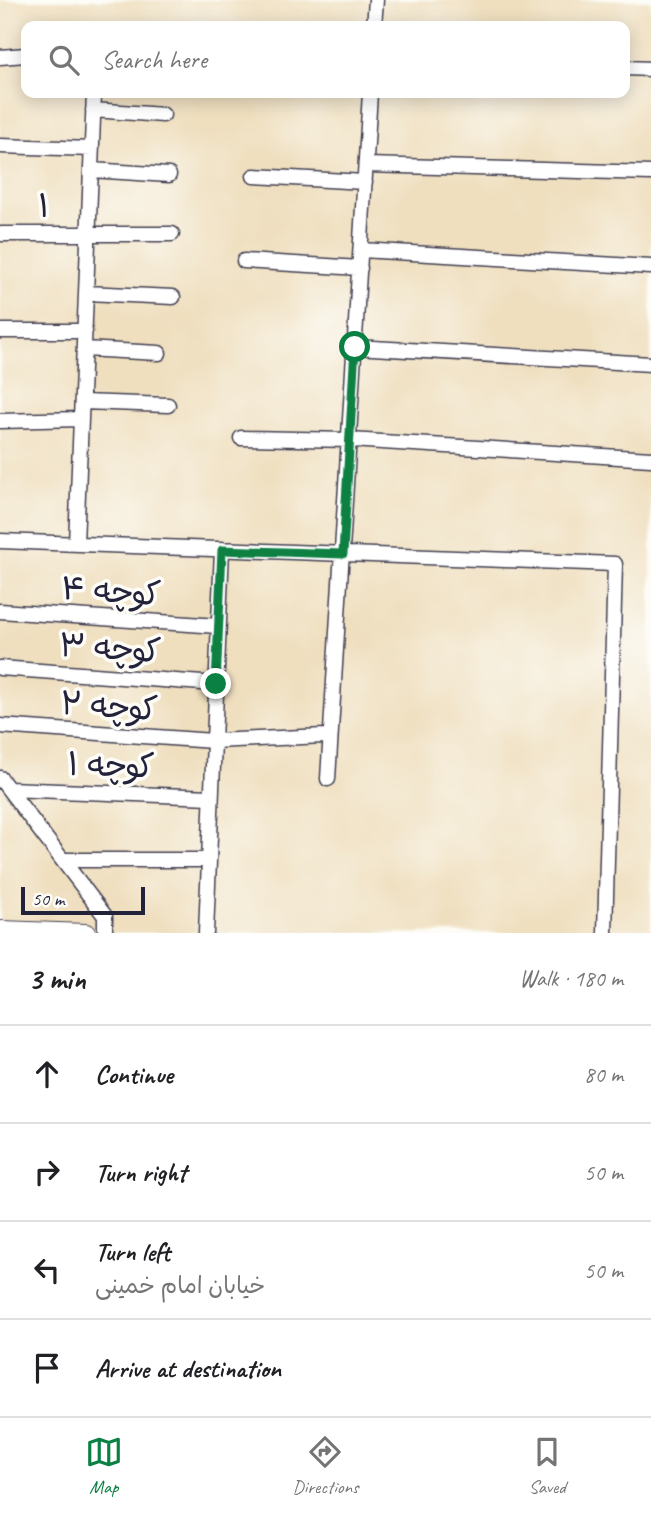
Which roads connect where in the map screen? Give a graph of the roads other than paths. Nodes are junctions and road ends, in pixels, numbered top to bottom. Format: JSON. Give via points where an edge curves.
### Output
{"nodes":[{"id":1,"x":376,"y":0,"type":"edge"},
{"id":2,"x":374,"y":21,"type":"edge"},
{"id":3,"x":21,"y":55,"type":"edge"},
{"id":4,"x":0,"y":57,"type":"edge"},
{"id":5,"x":630,"y":68,"type":"edge"},
{"id":6,"x":651,"y":69,"type":"edge"},
{"id":7,"x":94,"y":98,"type":"edge"},
{"id":8,"x":370,"y":98,"type":"edge"},
{"id":9,"x":93,"y":110,"type":"junction"},
{"id":10,"x":163,"y":115,"type":"dead end"},
{"id":11,"x":0,"y":146,"type":"edge"},
{"id":12,"x":92,"y":149,"type":"junction"},
{"id":13,"x":366,"y":165,"type":"junction"},
{"id":14,"x":91,"y":170,"type":"junction"},
{"id":15,"x":651,"y":173,"type":"edge"},
{"id":16,"x":169,"y":175,"type":"dead end"},
{"id":17,"x":254,"y":176,"type":"dead end"},
{"id":18,"x":365,"y":182,"type":"junction"},
{"id":19,"x":0,"y":234,"type":"edge"},
{"id":20,"x":88,"y":234,"type":"junction"},
{"id":21,"x":172,"y":234,"type":"dead end"},
{"id":22,"x":361,"y":250,"type":"junction"},
{"id":23,"x":244,"y":261,"type":"dead end"},
{"id":24,"x":651,"y":267,"type":"edge"},
{"id":25,"x":360,"y":268,"type":"junction"},
{"id":26,"x":86,"y":293,"type":"junction"},
{"id":27,"x":173,"y":297,"type":"dead end"},
{"id":28,"x":0,"y":331,"type":"edge"},
{"id":29,"x":85,"y":331,"type":"junction"},
{"id":30,"x":355,"y":347,"type":"junction"},
{"id":31,"x":84,"y":349,"type":"junction"},
{"id":32,"x":159,"y":353,"type":"dead end"},
{"id":33,"x":651,"y":364,"type":"edge"},
{"id":34,"x":82,"y":402,"type":"junction"},
{"id":35,"x":168,"y":405,"type":"dead end"},
{"id":36,"x":81,"y":419,"type":"junction"},
{"id":37,"x":0,"y":421,"type":"edge"},
{"id":38,"x":241,"y":438,"type":"dead end"},
{"id":39,"x":350,"y":440,"type":"junction"},
{"id":40,"x":651,"y":459,"type":"edge"},
{"id":41,"x":0,"y":541,"type":"edge"},
{"id":42,"x":76,"y":544,"type":"junction"},
{"id":43,"x":222,"y":550,"type":"junction"},
{"id":44,"x":343,"y":554,"type":"junction"},
{"id":45,"x":0,"y":611,"type":"edge"},
{"id":46,"x":218,"y":626,"type":"junction"},
{"id":47,"x":0,"y":668,"type":"edge"},
{"id":48,"x":216,"y":684,"type":"junction"},
{"id":49,"x":0,"y":726,"type":"edge"},
{"id":50,"x":325,"y":736,"type":"dead end"},
{"id":51,"x":213,"y":741,"type":"junction"},
{"id":52,"x":328,"y":779,"type":"dead end"},
{"id":53,"x":4,"y":783,"type":"edge"},
{"id":54,"x":211,"y":797,"type":"junction"},
{"id":55,"x":64,"y":860,"type":"junction"},
{"id":56,"x":209,"y":860,"type":"junction"},
{"id":57,"x":0,"y":930,"type":"edge"},
{"id":58,"x":63,"y":933,"type":"edge"},
{"id":59,"x":86,"y":933,"type":"edge"},
{"id":60,"x":105,"y":933,"type":"edge"},
{"id":61,"x":206,"y":933,"type":"edge"},
{"id":62,"x":605,"y":933,"type":"edge"}],
"edges":[{"from":1,"to":2,"type":"street"},
{"from":3,"to":4,"type":"street"},
{"from":5,"to":6,"type":"street"},
{"from":7,"to":9,"type":"street"},
{"from":8,"to":13,"type":"street"},
{"from":9,"to":10,"type":"street"},
{"from":9,"to":12,"type":"street"},
{"from":11,"to":12,"type":"street"},
{"from":12,"to":14,"type":"street"},
{"from":13,"to":15,"type":"street"},
{"from":13,"to":18,"type":"street"},
{"from":14,"to":16,"type":"street"},
{"from":14,"to":20,"type":"street"},
{"from":17,"to":18,"type":"street"},
{"from":18,"to":22,"type":"street"},
{"from":19,"to":20,"type":"street","name":"۱"},
{"from":20,"to":21,"type":"street","name":"۱"},
{"from":20,"to":26,"type":"street"},
{"from":22,"to":24,"type":"street"},
{"from":22,"to":25,"type":"street"},
{"from":23,"to":25,"type":"street"},
{"from":25,"to":30,"type":"street"},
{"from":26,"to":27,"type":"street"},
{"from":26,"to":29,"type":"street"},
{"from":28,"to":29,"type":"street"},
{"from":29,"to":31,"type":"street"},
{"from":30,"to":33,"type":"street"},
{"from":30,"to":39,"type":"street"},
{"from":31,"to":32,"type":"street"},
{"from":31,"to":34,"type":"street"},
{"from":34,"to":35,"type":"street"},
{"from":34,"to":36,"type":"street"},
{"from":36,"to":37,"type":"street"},
{"from":36,"to":42,"type":"street"},
{"from":38,"to":39,"type":"street"},
{"from":39,"to":40,"type":"street"},
{"from":39,"to":44,"type":"street"},
{"from":41,"to":42,"type":"street"},
{"from":42,"to":43,"type":"street"},
{"from":43,"to":44,"type":"street"},
{"from":43,"to":46,"type":"street"},
{"from":44,"to":52,"type":"street"},
{"from":44,"to":62,"type":"street","via":[[615,564]]},
{"from":45,"to":46,"type":"street","name":"کوچه ۴"},
{"from":46,"to":48,"type":"street"},
{"from":47,"to":48,"type":"street","name":"کوچه ۳"},
{"from":48,"to":51,"type":"street"},
{"from":49,"to":51,"type":"street","name":"کوچه ۲"},
{"from":50,"to":51,"type":"street","name":"کوچه ۲"},
{"from":51,"to":54,"type":"street"},
{"from":53,"to":54,"type":"street","name":"کوچه ۱"},
{"from":53,"to":55,"type":"street"},
{"from":54,"to":56,"type":"street"},
{"from":55,"to":56,"type":"street"},
{"from":55,"to":60,"type":"street","via":[[105,916]]},
{"from":56,"to":61,"type":"street"},
{"from":57,"to":58,"type":"street"},
{"from":58,"to":59,"type":"street"}]}
